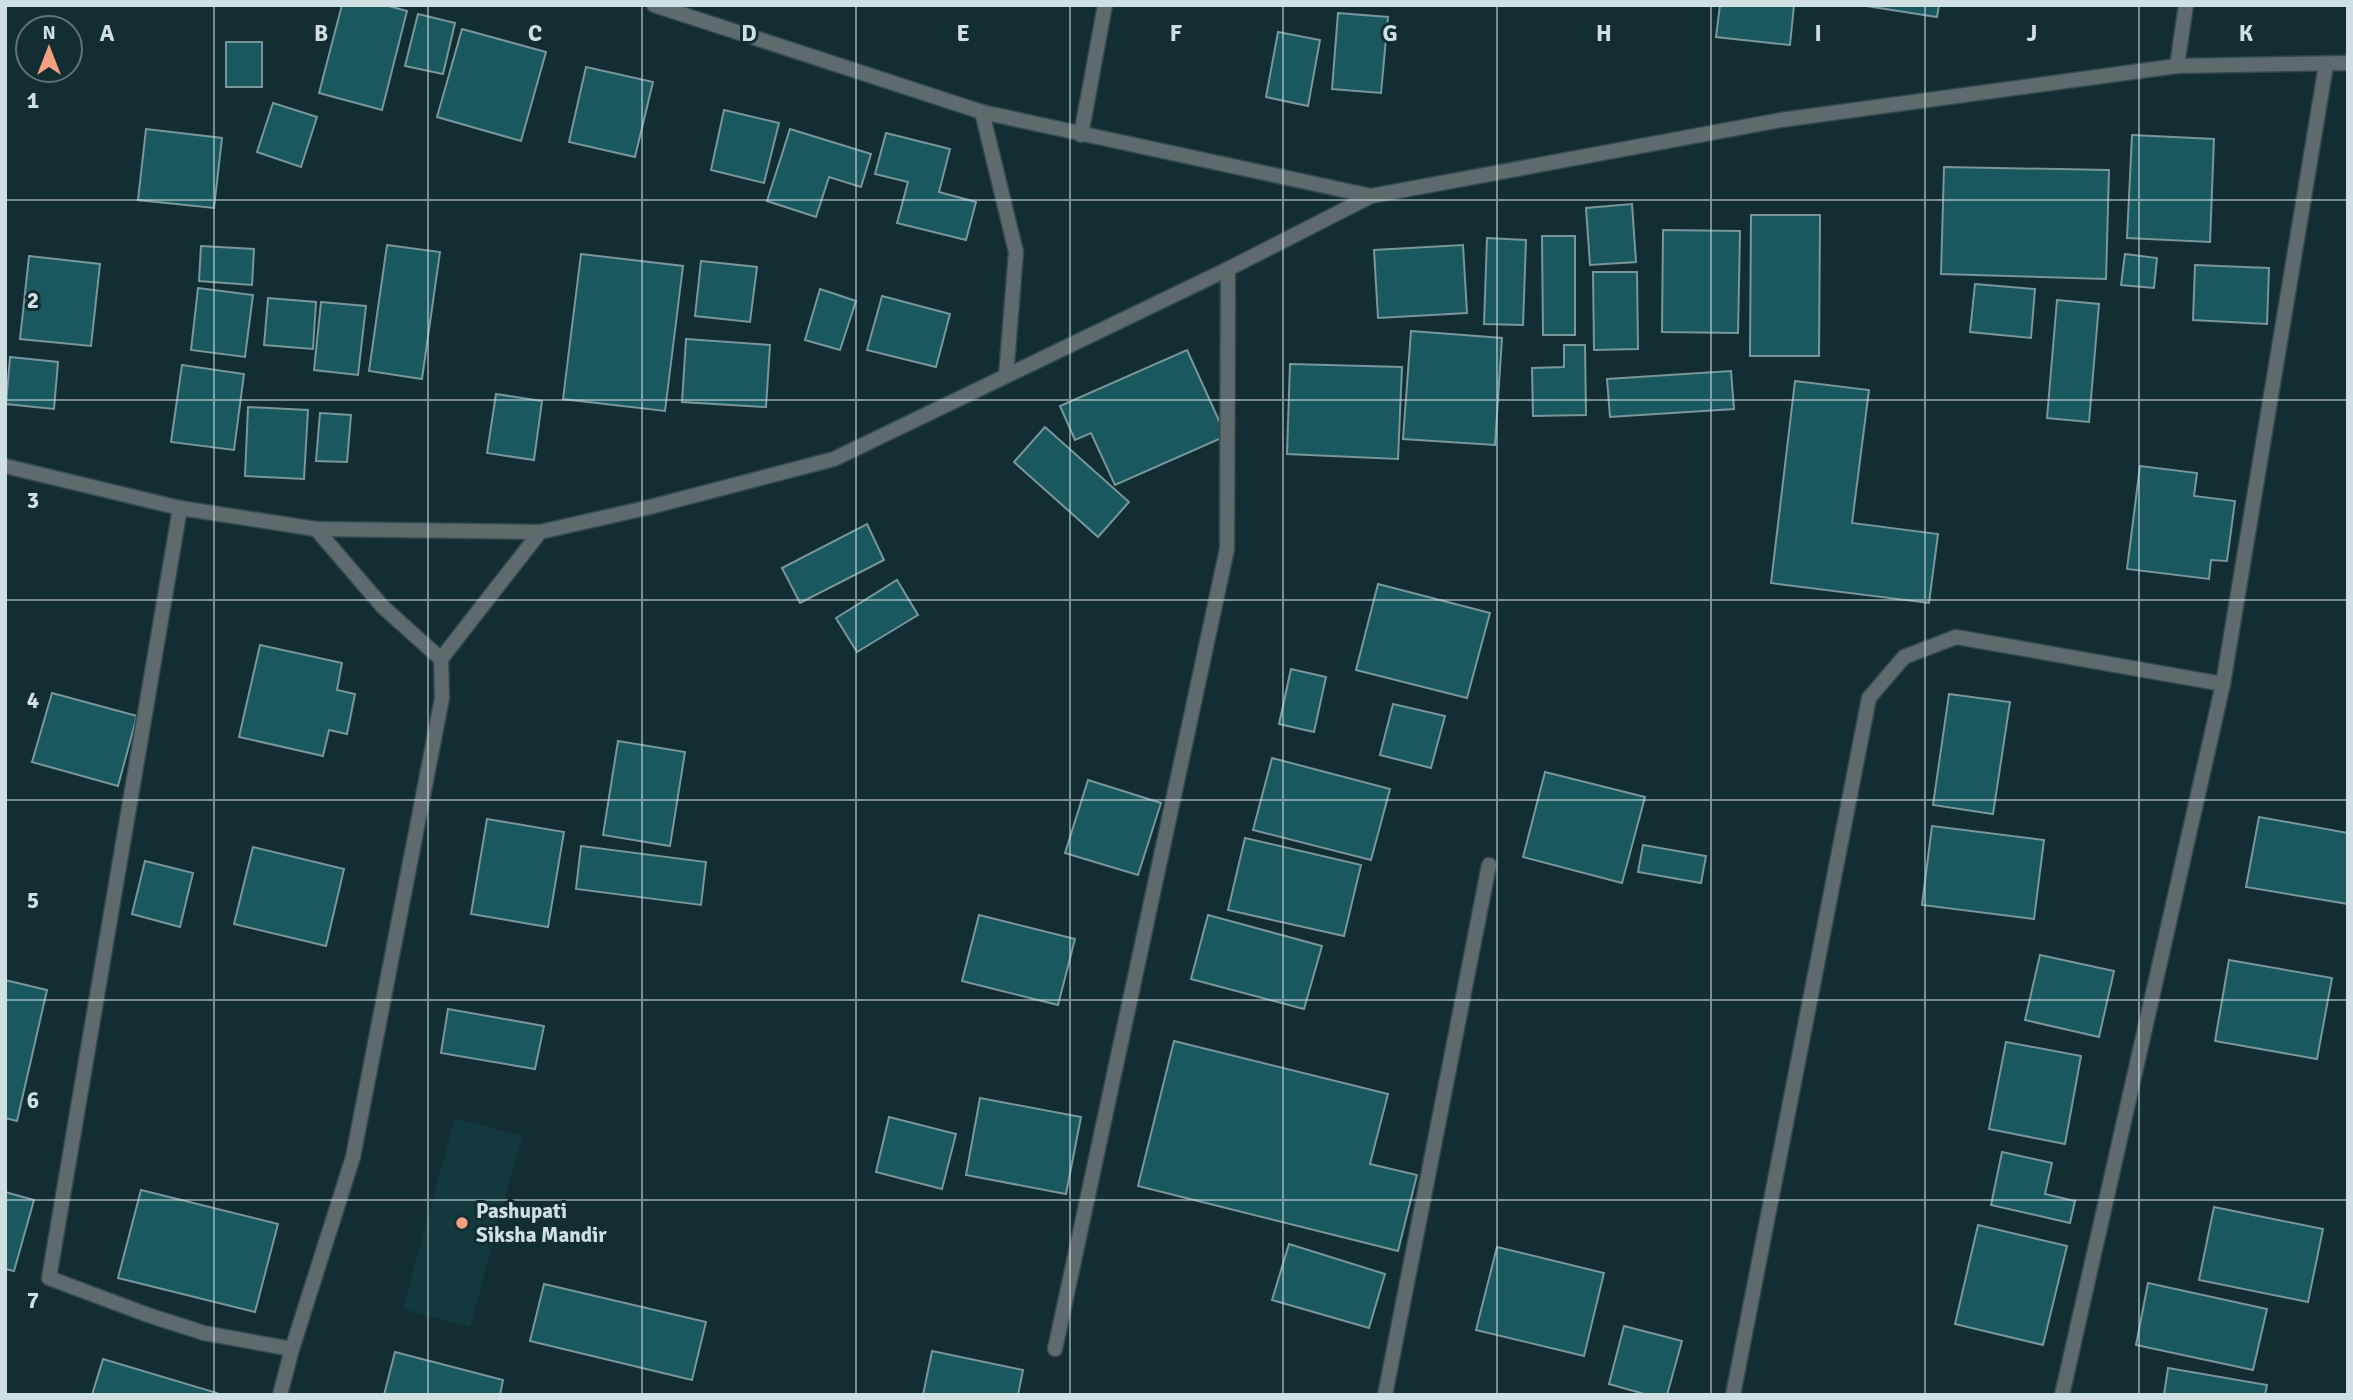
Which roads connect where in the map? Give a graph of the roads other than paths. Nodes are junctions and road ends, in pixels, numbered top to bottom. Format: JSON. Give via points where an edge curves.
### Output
{"nodes":[{"id":1,"x":654,"y":5,"type":"edge"},
{"id":2,"x":1104,"y":5,"type":"edge"},
{"id":3,"x":2186,"y":5,"type":"edge"},
{"id":4,"x":2348,"y":63,"type":"edge"},
{"id":5,"x":2326,"y":65,"type":"junction"},
{"id":6,"x":2177,"y":66,"type":"junction"},
{"id":7,"x":982,"y":112,"type":"junction"},
{"id":8,"x":1081,"y":135,"type":"junction"},
{"id":9,"x":1371,"y":196,"type":"junction"},
{"id":10,"x":1228,"y":269,"type":"junction"},
{"id":11,"x":1006,"y":376,"type":"junction"},
{"id":12,"x":5,"y":466,"type":"edge"},
{"id":13,"x":180,"y":508,"type":"junction"},
{"id":14,"x":316,"y":529,"type":"junction"},
{"id":15,"x":540,"y":532,"type":"junction"},
{"id":16,"x":440,"y":659,"type":"junction"},
{"id":17,"x":2223,"y":684,"type":"junction"},
{"id":18,"x":1489,"y":865,"type":"dead end"},
{"id":19,"x":292,"y":1349,"type":"junction"},
{"id":20,"x":1055,"y":1349,"type":"dead end"},
{"id":21,"x":280,"y":1395,"type":"edge"},
{"id":22,"x":1385,"y":1395,"type":"edge"},
{"id":23,"x":1733,"y":1395,"type":"edge"},
{"id":24,"x":2062,"y":1395,"type":"edge"}],
"edges":[{"from":1,"to":7,"type":"street"},
{"from":2,"to":8,"type":"street"},
{"from":3,"to":6,"type":"street"},
{"from":4,"to":5,"type":"street"},
{"from":5,"to":6,"type":"street"},
{"from":5,"to":17,"type":"street"},
{"from":6,"to":9,"type":"street","via":[[1781,120]]},
{"from":7,"to":8,"type":"street"},
{"from":7,"to":11,"type":"street","via":[[1016,252]]},
{"from":8,"to":9,"type":"street"},
{"from":9,"to":10,"type":"street"},
{"from":10,"to":11,"type":"street"},
{"from":10,"to":20,"type":"street","via":[[1227,549]]},
{"from":11,"to":15,"type":"street","via":[[834,459]]},
{"from":12,"to":13,"type":"street"},
{"from":13,"to":14,"type":"street"},
{"from":13,"to":19,"type":"street","via":[[49,1278],[204,1333]]},
{"from":14,"to":15,"type":"street"},
{"from":14,"to":16,"type":"street","via":[[383,607]]},
{"from":15,"to":16,"type":"street"},
{"from":16,"to":19,"type":"street","via":[[442,698],[353,1157]]},
{"from":17,"to":23,"type":"street","via":[[1956,637],[1904,657],[1869,698]]},
{"from":17,"to":24,"type":"street"},
{"from":18,"to":22,"type":"street"},
{"from":19,"to":21,"type":"street"}]}
